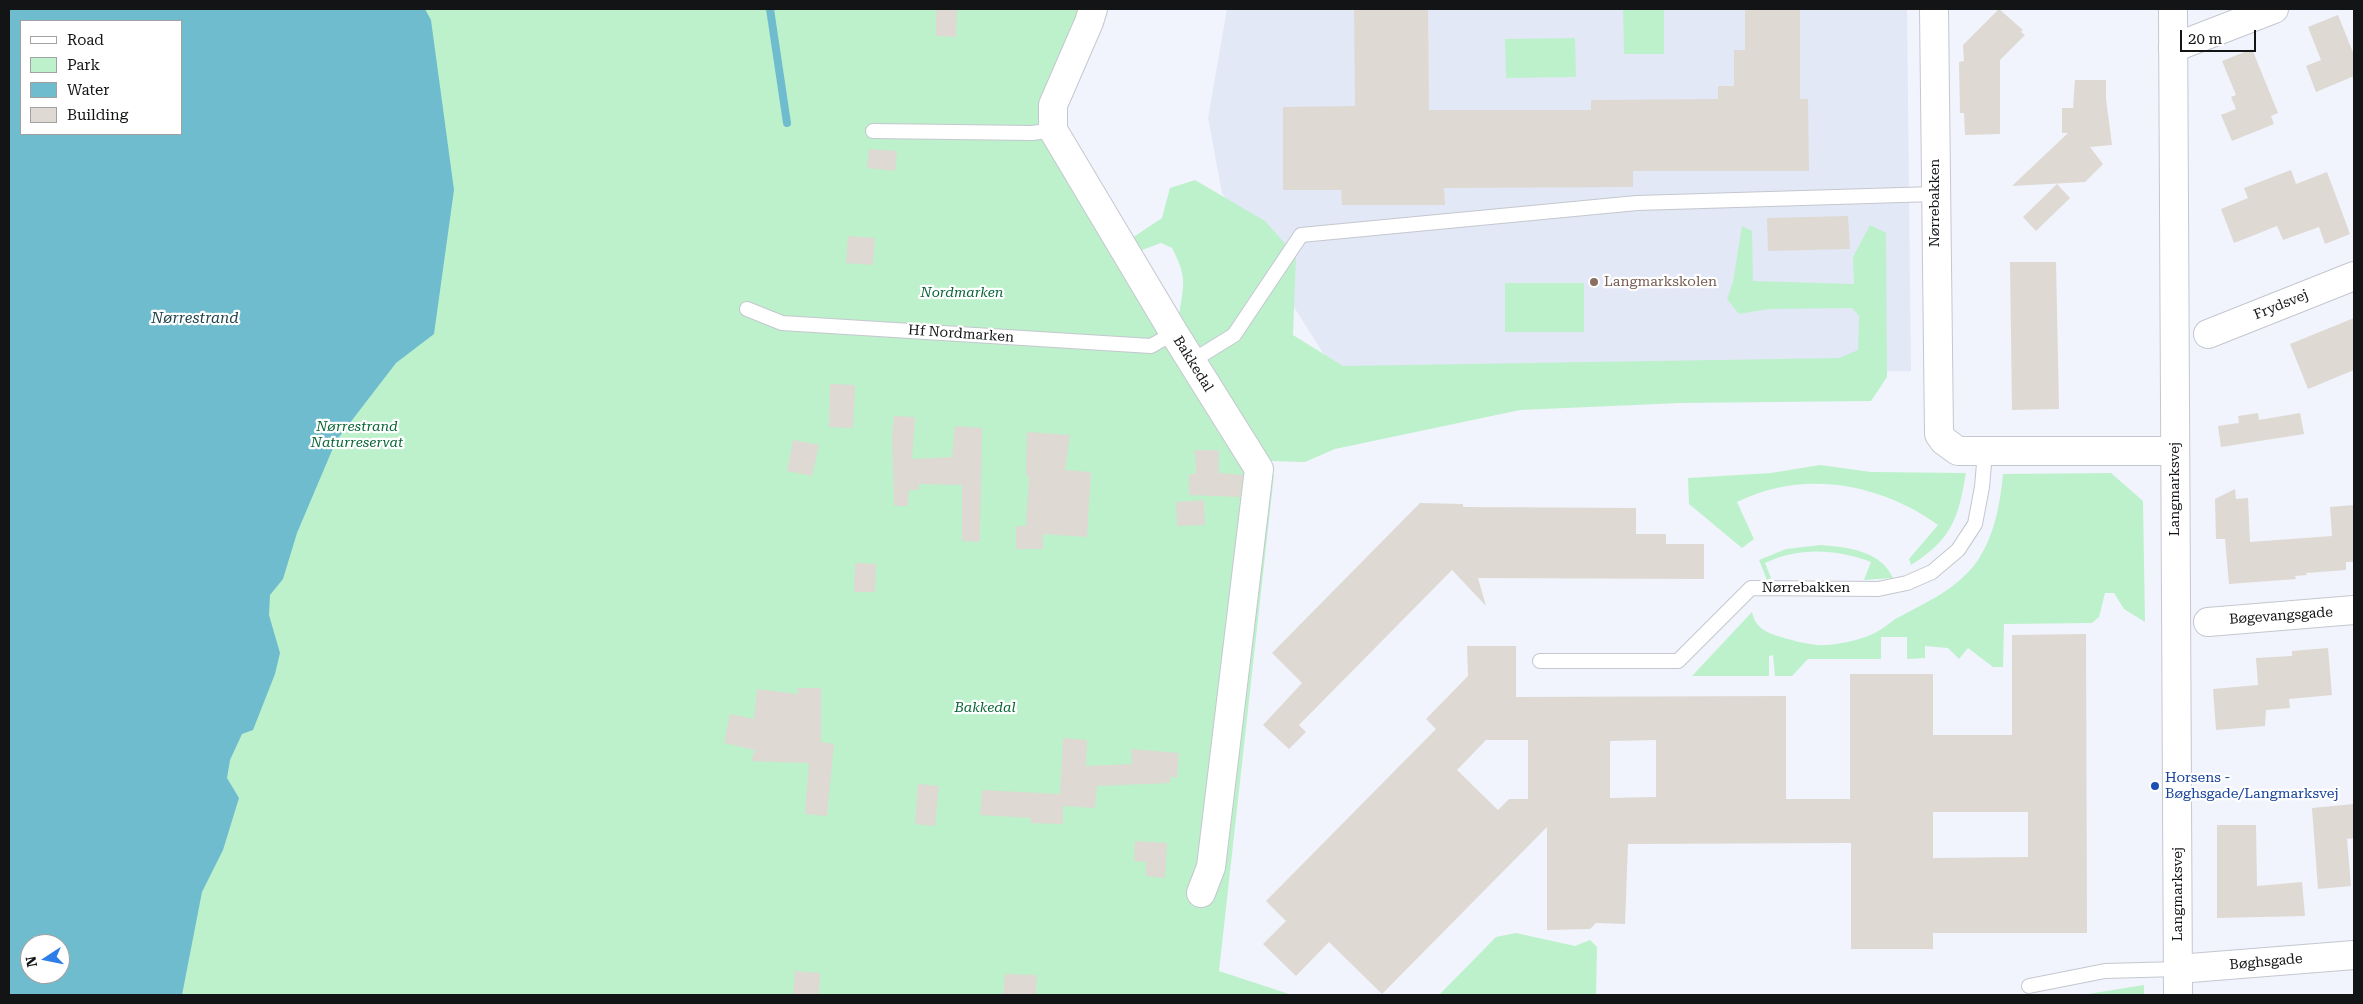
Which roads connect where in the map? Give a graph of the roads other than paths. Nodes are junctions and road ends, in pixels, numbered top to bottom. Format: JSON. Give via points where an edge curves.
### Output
{"nodes":[{"id":1,"x":1093,"y":9,"type":"edge"},
{"id":2,"x":1934,"y":9,"type":"edge"},
{"id":3,"x":2173,"y":9,"type":"edge"},
{"id":4,"x":2274,"y":9,"type":"edge"},
{"id":5,"x":2173,"y":48,"type":"junction"},
{"id":6,"x":1053,"y":130,"type":"junction"},
{"id":7,"x":872,"y":131,"type":"dead end"},
{"id":8,"x":1935,"y":194,"type":"junction"},
{"id":9,"x":2354,"y":276,"type":"edge"},
{"id":10,"x":747,"y":309,"type":"dead end"},
{"id":11,"x":1174,"y":333,"type":"junction"},
{"id":12,"x":2208,"y":334,"type":"dead end"},
{"id":13,"x":1192,"y":361,"type":"junction"},
{"id":14,"x":2175,"y":451,"type":"junction"},
{"id":15,"x":1985,"y":452,"type":"junction"},
{"id":16,"x":2354,"y":610,"type":"edge"},
{"id":17,"x":2208,"y":622,"type":"dead end"},
{"id":18,"x":1540,"y":661,"type":"dead end"},
{"id":19,"x":1201,"y":893,"type":"dead end"},
{"id":20,"x":2354,"y":955,"type":"edge"},
{"id":21,"x":2178,"y":969,"type":"junction"},
{"id":22,"x":2029,"y":986,"type":"dead end"},
{"id":23,"x":2178,"y":995,"type":"edge"}],
"edges":[{"from":1,"to":6,"type":"street","via":[[1053,105]]},
{"from":2,"to":8,"type":"street","name":"Nørrebakken"},
{"from":3,"to":5,"type":"street","name":"Langmarksvej"},
{"from":4,"to":5,"type":"street"},
{"from":5,"to":14,"type":"street","name":"Langmarksvej"},
{"from":6,"to":7,"type":"lane","via":[[1032,133]]},
{"from":6,"to":11,"type":"street","name":"Bakkedal"},
{"from":8,"to":13,"type":"lane","via":[[1638,203],[1301,236],[1234,335]]},
{"from":8,"to":15,"type":"street","name":"Nørrebakken","via":[[1938,427],[1944,442],[1958,451]]},
{"from":9,"to":12,"type":"street","name":"Frydsvej"},
{"from":10,"to":11,"type":"lane","name":"Hf Nordmarken","via":[[782,323],[1151,346]]},
{"from":11,"to":13,"type":"street","name":"Bakkedal"},
{"from":13,"to":19,"type":"street","name":"Bakkedal","via":[[1259,468],[1211,867]]},
{"from":14,"to":15,"type":"street","name":"Nørrebakken"},
{"from":14,"to":21,"type":"street","name":"Langmarksvej"},
{"from":15,"to":18,"type":"lane","name":"Nørrebakken","via":[[1975,524],[1958,550],[1932,572],[1907,583],[1878,589],[1751,588],[1678,661]]},
{"from":16,"to":17,"type":"street","name":"Bøgevangsgade"},
{"from":20,"to":21,"type":"street","name":"Bøghsgade"},
{"from":21,"to":22,"type":"lane","via":[[2105,971]]},
{"from":21,"to":23,"type":"street","name":"Langmarksvej"}]}
